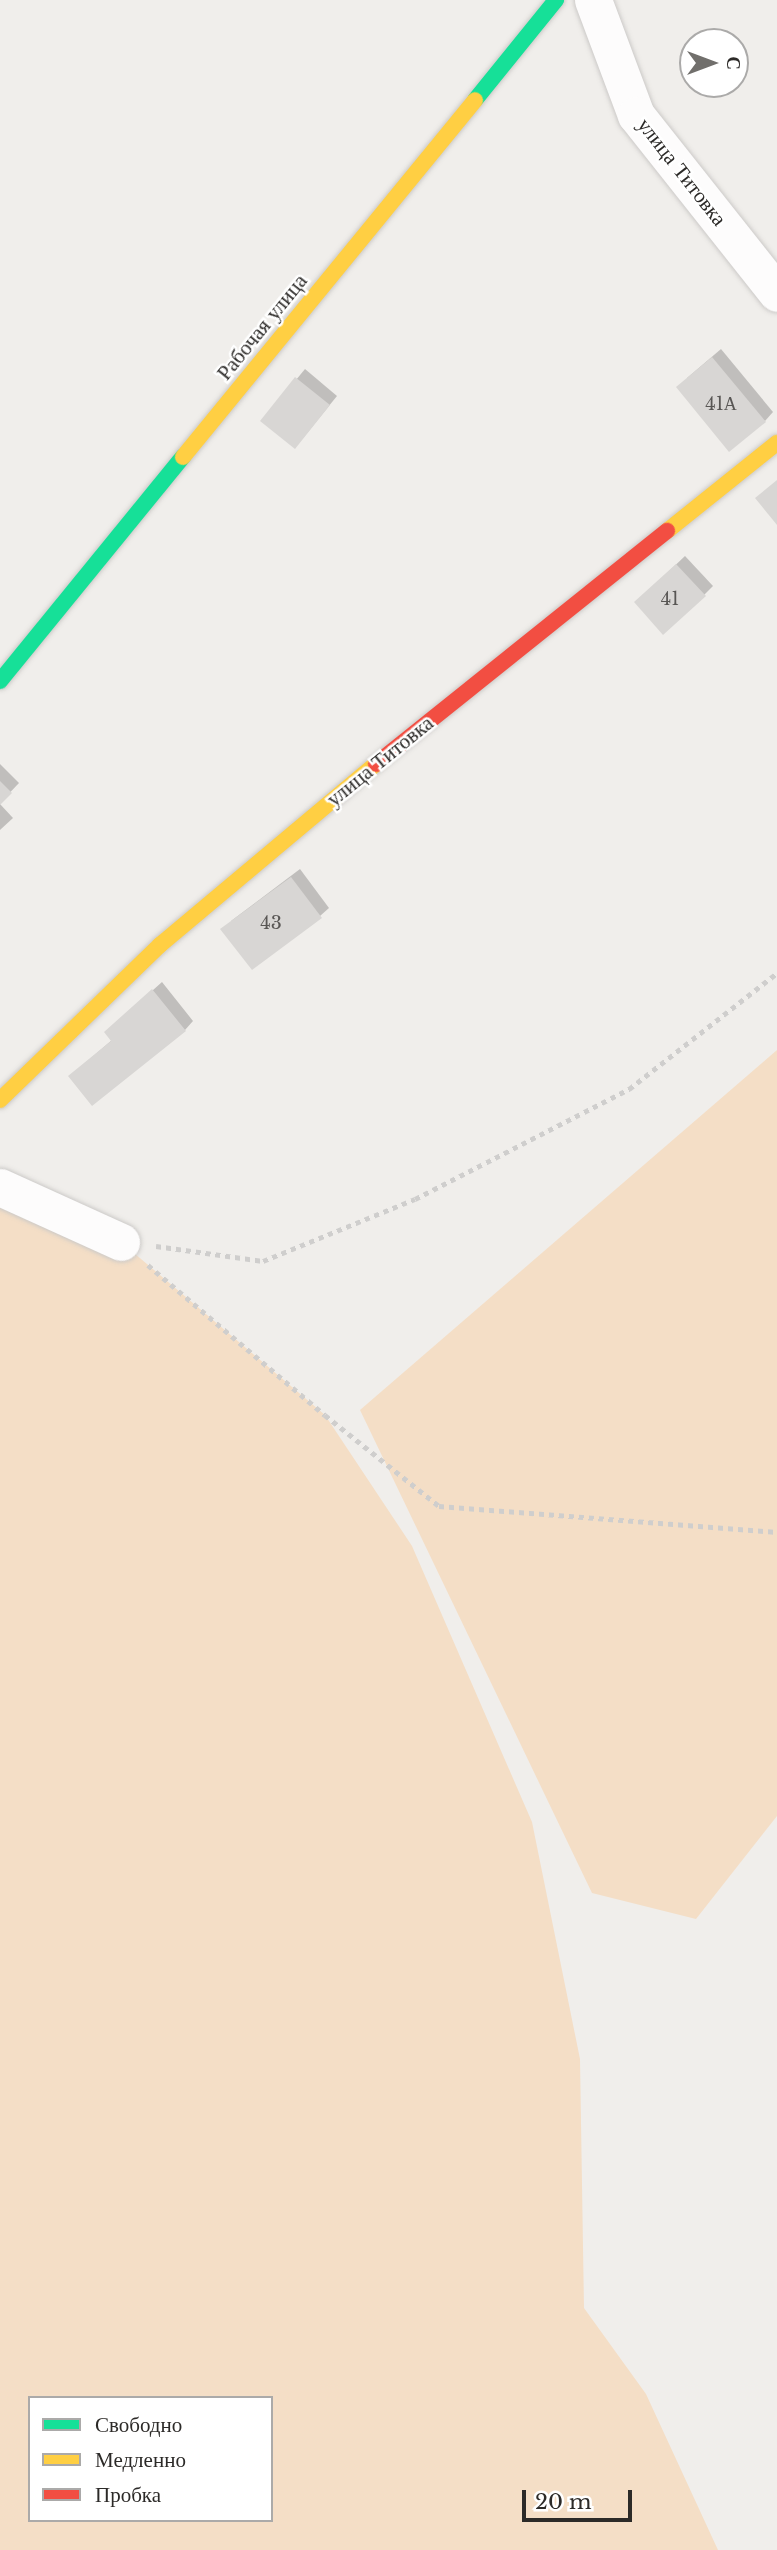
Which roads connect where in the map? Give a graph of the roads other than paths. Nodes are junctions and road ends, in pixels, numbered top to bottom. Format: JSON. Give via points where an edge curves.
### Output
{"nodes":[{"id":1,"x":556,"y":0,"type":"edge"},
{"id":2,"x":593,"y":0,"type":"edge"},
{"id":3,"x":777,"y":293,"type":"edge"},
{"id":4,"x":777,"y":443,"type":"edge"},
{"id":5,"x":0,"y":681,"type":"edge"},
{"id":6,"x":0,"y":1100,"type":"edge"},
{"id":7,"x":0,"y":1187,"type":"edge"},
{"id":8,"x":121,"y":1242,"type":"road end"}],
"edges":[{"from":1,"to":5,"type":"street","name":"Рабочая улица"},
{"from":2,"to":3,"type":"street","name":"улица Титовка","via":[[636,115]]},
{"from":4,"to":6,"type":"street","name":"улица Титовка","via":[[389,753],[170,936]]},
{"from":7,"to":8,"type":"street"}]}
